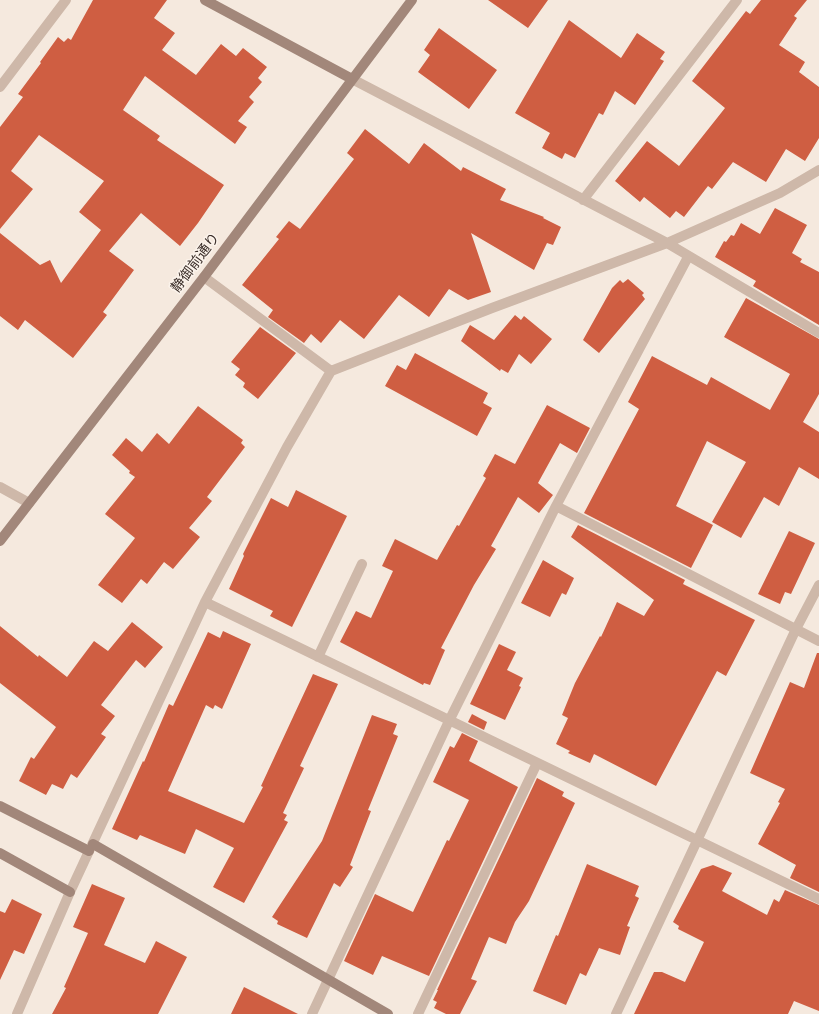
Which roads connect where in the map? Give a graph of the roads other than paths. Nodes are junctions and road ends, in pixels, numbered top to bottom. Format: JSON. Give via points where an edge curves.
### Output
{"nodes":[{"id":1,"x":66,"y":0,"type":"edge"},
{"id":2,"x":206,"y":0,"type":"edge"},
{"id":3,"x":412,"y":0,"type":"edge"},
{"id":4,"x":737,"y":0,"type":"edge"},
{"id":5,"x":352,"y":79,"type":"junction"},
{"id":6,"x":0,"y":87,"type":"edge"},
{"id":7,"x":819,"y":170,"type":"edge"},
{"id":8,"x":583,"y":200,"type":"junction"},
{"id":9,"x":667,"y":243,"type":"junction"},
{"id":10,"x":688,"y":257,"type":"junction"},
{"id":11,"x":204,"y":277,"type":"junction"},
{"id":12,"x":819,"y":333,"type":"edge"},
{"id":13,"x":331,"y":371,"type":"junction"},
{"id":14,"x":0,"y":487,"type":"edge"},
{"id":15,"x":29,"y":503,"type":"junction"},
{"id":16,"x":556,"y":506,"type":"junction"},
{"id":17,"x":0,"y":541,"type":"edge"},
{"id":18,"x":362,"y":564,"type":"dead end"},
{"id":19,"x":819,"y":585,"type":"edge"},
{"id":20,"x":205,"y":602,"type":"junction"},
{"id":21,"x":796,"y":630,"type":"junction"},
{"id":22,"x":819,"y":641,"type":"edge"},
{"id":23,"x":318,"y":657,"type":"junction"},
{"id":24,"x":449,"y":721,"type":"junction"},
{"id":25,"x":536,"y":763,"type":"junction"},
{"id":26,"x":0,"y":806,"type":"edge"},
{"id":27,"x":699,"y":840,"type":"junction"},
{"id":28,"x":91,"y":848,"type":"junction"},
{"id":29,"x":0,"y":854,"type":"edge"},
{"id":30,"x":70,"y":892,"type":"junction"},
{"id":31,"x":819,"y":899,"type":"edge"},
{"id":32,"x":327,"y":980,"type":"junction"},
{"id":33,"x":17,"y":1014,"type":"edge"},
{"id":34,"x":312,"y":1014,"type":"edge"},
{"id":35,"x":388,"y":1014,"type":"edge"},
{"id":36,"x":418,"y":1014,"type":"edge"},
{"id":37,"x":616,"y":1014,"type":"edge"}],
"edges":[{"from":1,"to":6,"type":"street"},
{"from":2,"to":5,"type":"street"},
{"from":3,"to":5,"type":"street","name":"静御前通り"},
{"from":4,"to":8,"type":"street"},
{"from":5,"to":8,"type":"street"},
{"from":5,"to":11,"type":"street","name":"静御前通り"},
{"from":7,"to":9,"type":"street","via":[[780,193]]},
{"from":8,"to":9,"type":"street"},
{"from":9,"to":10,"type":"street"},
{"from":9,"to":13,"type":"street"},
{"from":10,"to":12,"type":"street"},
{"from":10,"to":16,"type":"street"},
{"from":11,"to":13,"type":"street"},
{"from":11,"to":15,"type":"street","name":"静御前通り"},
{"from":13,"to":20,"type":"street","via":[[287,447]]},
{"from":14,"to":15,"type":"street"},
{"from":15,"to":17,"type":"street","name":"静御前通り"},
{"from":16,"to":21,"type":"street"},
{"from":16,"to":24,"type":"street"},
{"from":18,"to":23,"type":"street"},
{"from":19,"to":21,"type":"street"},
{"from":20,"to":23,"type":"street"},
{"from":20,"to":28,"type":"street"},
{"from":21,"to":22,"type":"street"},
{"from":21,"to":27,"type":"street"},
{"from":23,"to":24,"type":"street"},
{"from":24,"to":25,"type":"street"},
{"from":24,"to":32,"type":"street"},
{"from":25,"to":27,"type":"street"},
{"from":25,"to":36,"type":"street"},
{"from":26,"to":28,"type":"street"},
{"from":27,"to":31,"type":"street"},
{"from":27,"to":37,"type":"street"},
{"from":28,"to":30,"type":"street"},
{"from":28,"to":32,"type":"street"},
{"from":29,"to":30,"type":"street"},
{"from":30,"to":33,"type":"street"},
{"from":32,"to":34,"type":"street"},
{"from":32,"to":35,"type":"street"}]}
